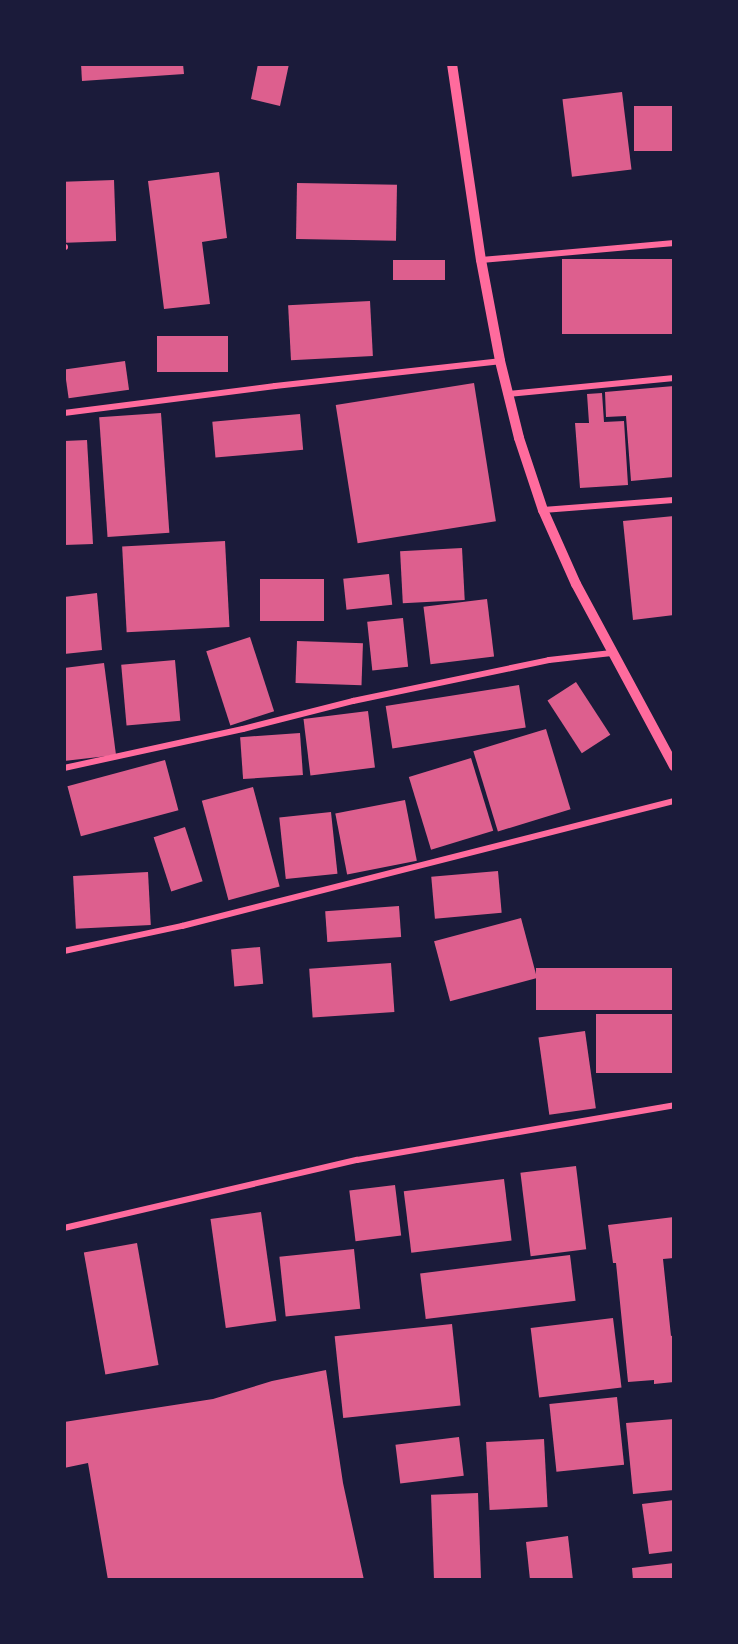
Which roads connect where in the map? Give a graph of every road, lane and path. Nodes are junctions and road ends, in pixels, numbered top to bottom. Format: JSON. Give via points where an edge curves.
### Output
{"nodes":[{"id":1,"x":452,"y":64,"type":"edge"},
{"id":2,"x":674,"y":243,"type":"edge"},
{"id":3,"x":481,"y":260,"type":"junction"},
{"id":4,"x":500,"y":360,"type":"junction"},
{"id":5,"x":674,"y":378,"type":"edge"},
{"id":6,"x":508,"y":394,"type":"junction"},
{"id":7,"x":64,"y":413,"type":"edge"},
{"id":8,"x":674,"y":500,"type":"edge"},
{"id":9,"x":543,"y":510,"type":"junction"},
{"id":10,"x":612,"y":653,"type":"junction"},
{"id":11,"x":674,"y":766,"type":"edge"},
{"id":12,"x":64,"y":768,"type":"edge"},
{"id":13,"x":674,"y":801,"type":"edge"},
{"id":14,"x":64,"y":951,"type":"edge"},
{"id":15,"x":674,"y":1105,"type":"edge"},
{"id":16,"x":64,"y":1228,"type":"edge"}],
"edges":[{"from":1,"to":3,"type":"street"},
{"from":2,"to":3,"type":"street"},
{"from":3,"to":4,"type":"street"},
{"from":4,"to":6,"type":"street"},
{"from":4,"to":7,"type":"street"},
{"from":5,"to":6,"type":"street"},
{"from":6,"to":9,"type":"street"},
{"from":8,"to":9,"type":"street"},
{"from":9,"to":10,"type":"street"},
{"from":10,"to":11,"type":"street"},
{"from":10,"to":12,"type":"street","via":[[538,662]]},
{"from":13,"to":14,"type":"street","via":[[182,926]]},
{"from":15,"to":16,"type":"street","via":[[357,1160]]}]}
